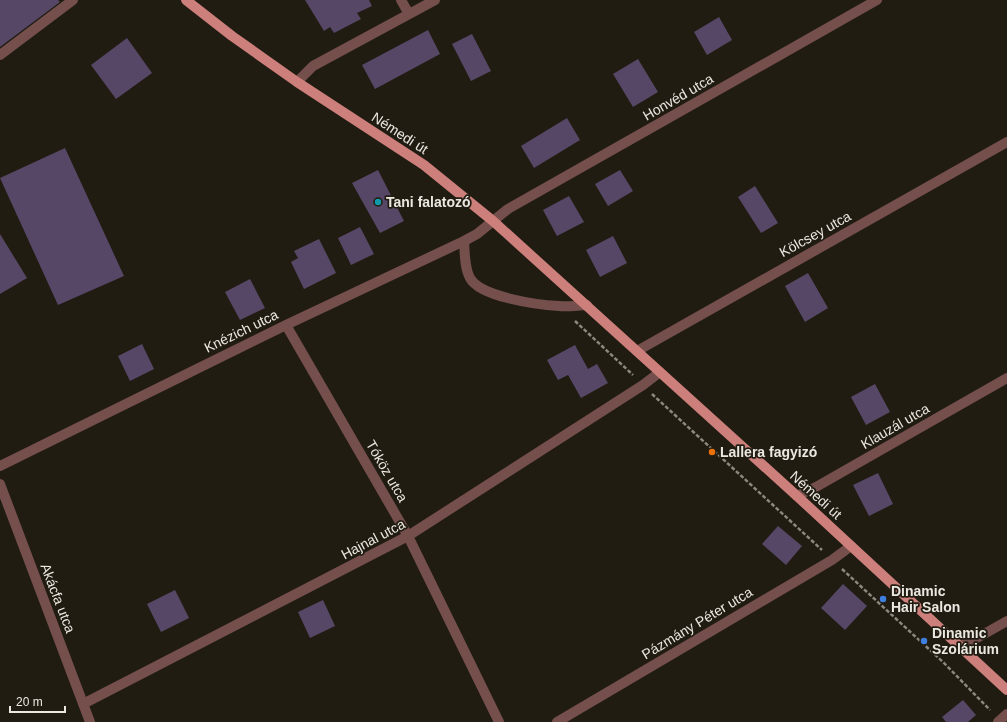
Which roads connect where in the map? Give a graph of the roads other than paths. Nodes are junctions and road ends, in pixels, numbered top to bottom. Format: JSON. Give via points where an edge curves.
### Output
{"nodes":[{"id":1,"x":73,"y":0,"type":"edge"},
{"id":2,"x":186,"y":0,"type":"edge"},
{"id":3,"x":401,"y":0,"type":"edge"},
{"id":4,"x":435,"y":0,"type":"edge"},
{"id":5,"x":877,"y":0,"type":"edge"},
{"id":6,"x":409,"y":14,"type":"junction"},
{"id":7,"x":0,"y":55,"type":"edge"},
{"id":8,"x":297,"y":82,"type":"junction"},
{"id":9,"x":1007,"y":142,"type":"edge"},
{"id":10,"x":493,"y":221,"type":"junction"},
{"id":11,"x":464,"y":241,"type":"junction"},
{"id":12,"x":587,"y":305,"type":"junction"},
{"id":13,"x":286,"y":325,"type":"junction"},
{"id":14,"x":637,"y":351,"type":"junction"},
{"id":15,"x":660,"y":372,"type":"junction"},
{"id":16,"x":1007,"y":378,"type":"edge"},
{"id":17,"x":0,"y":466,"type":"edge"},
{"id":18,"x":0,"y":484,"type":"edge"},
{"id":19,"x":797,"y":496,"type":"junction"},
{"id":20,"x":408,"y":536,"type":"junction"},
{"id":21,"x":851,"y":546,"type":"junction"},
{"id":22,"x":1007,"y":622,"type":"edge"},
{"id":23,"x":958,"y":646,"type":"junction"},
{"id":24,"x":1007,"y":690,"type":"edge"},
{"id":25,"x":83,"y":704,"type":"junction"},
{"id":26,"x":90,"y":722,"type":"edge"},
{"id":27,"x":499,"y":722,"type":"edge"},
{"id":28,"x":557,"y":722,"type":"edge"}],
"edges":[{"from":1,"to":7,"type":"street"},
{"from":2,"to":8,"type":"main road","name":"Némedi út"},
{"from":3,"to":6,"type":"street"},
{"from":4,"to":6,"type":"street"},
{"from":5,"to":10,"type":"street","name":"Honvéd utca","via":[[508,209]]},
{"from":6,"to":8,"type":"street","via":[[313,66]]},
{"from":8,"to":10,"type":"main road","name":"Némedi út","via":[[424,165]]},
{"from":9,"to":14,"type":"street","name":"Kölcsey utca"},
{"from":10,"to":11,"type":"street","name":"Knézich utca"},
{"from":10,"to":12,"type":"main road","name":"Némedi út"},
{"from":11,"to":12,"type":"street","via":[[469,278],[486,291],[531,303],[560,307]]},
{"from":11,"to":13,"type":"street","name":"Knézich utca"},
{"from":12,"to":14,"type":"main road","name":"Némedi út"},
{"from":13,"to":17,"type":"street","name":"Knézich utca"},
{"from":13,"to":20,"type":"street","name":"Tóköz utca"},
{"from":14,"to":15,"type":"main road","name":"Némedi út"},
{"from":15,"to":19,"type":"main road","name":"Némedi út"},
{"from":15,"to":20,"type":"street","name":"Hajnal utca"},
{"from":16,"to":19,"type":"street","name":"Klauzál utca"},
{"from":18,"to":25,"type":"street","name":"Akácfa utca"},
{"from":19,"to":21,"type":"main road","name":"Némedi út"},
{"from":20,"to":25,"type":"street","name":"Hajnal utca"},
{"from":20,"to":27,"type":"street","name":"Tóköz utca"},
{"from":21,"to":23,"type":"main road","name":"Némedi út"},
{"from":21,"to":28,"type":"street","name":"Pázmány Péter utca","via":[[832,560]]},
{"from":22,"to":23,"type":"street"},
{"from":23,"to":24,"type":"main road","name":"Némedi út"},
{"from":25,"to":26,"type":"street","name":"Akácfa utca"}]}
